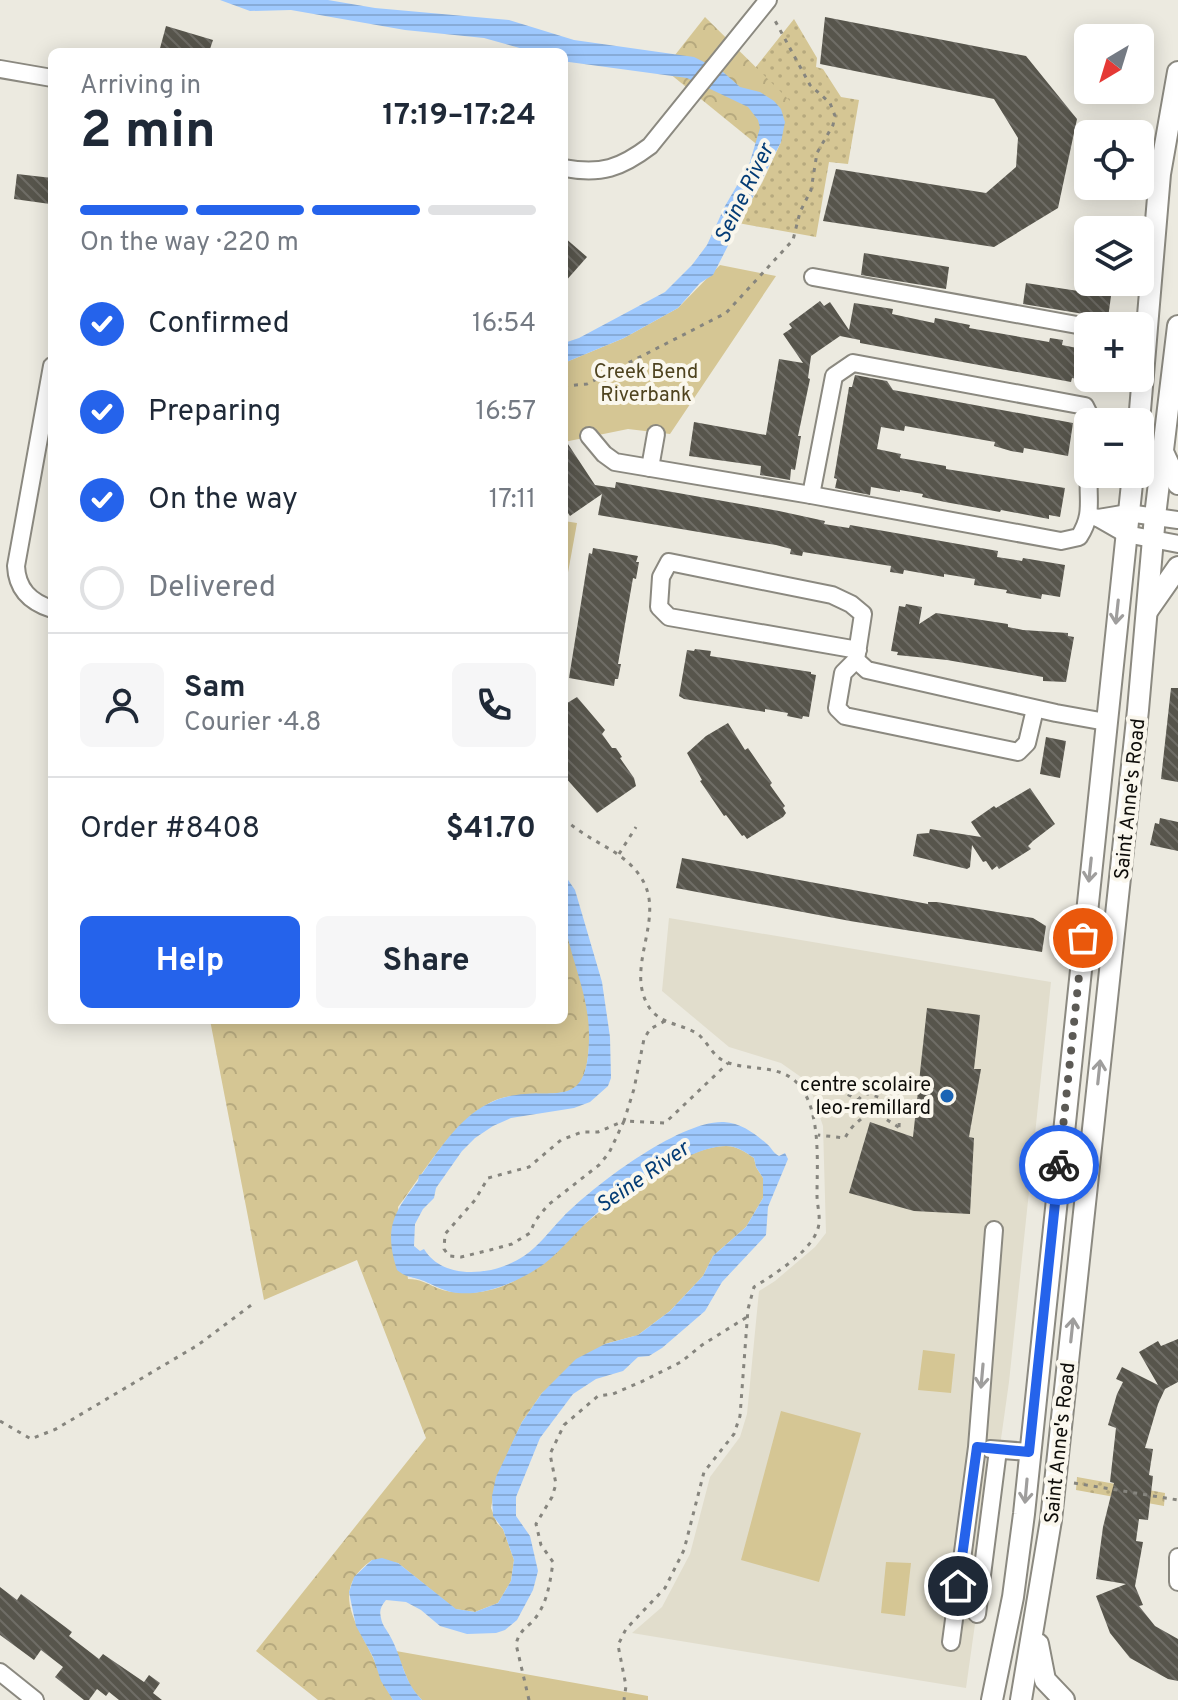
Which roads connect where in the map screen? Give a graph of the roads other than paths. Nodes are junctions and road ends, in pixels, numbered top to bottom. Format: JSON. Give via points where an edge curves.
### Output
{"nodes":[{"id":1,"x":766,"y":3,"type":"edge"},
{"id":2,"x":0,"y":69,"type":"edge"},
{"id":3,"x":1178,"y":72,"type":"edge"},
{"id":4,"x":48,"y":77,"type":"edge"},
{"id":5,"x":568,"y":169,"type":"edge"},
{"id":6,"x":813,"y":277,"type":"dead end"},
{"id":7,"x":1146,"y":312,"type":"edge"},
{"id":8,"x":1074,"y":324,"type":"edge"},
{"id":9,"x":1178,"y":326,"type":"edge"},
{"id":10,"x":48,"y":388,"type":"edge"},
{"id":11,"x":1086,"y":408,"type":"edge"},
{"id":12,"x":656,"y":434,"type":"dead end"},
{"id":13,"x":589,"y":436,"type":"dead end"},
{"id":14,"x":1163,"y":452,"type":"junction"},
{"id":15,"x":650,"y":468,"type":"junction"},
{"id":16,"x":1178,"y":484,"type":"edge"},
{"id":17,"x":1088,"y":488,"type":"edge"},
{"id":18,"x":1131,"y":488,"type":"edge"},
{"id":19,"x":811,"y":495,"type":"junction"},
{"id":20,"x":1128,"y":513,"type":"junction"},
{"id":21,"x":1155,"y":516,"type":"junction"},
{"id":22,"x":1094,"y":517,"type":"junction"},
{"id":23,"x":1178,"y":520,"type":"edge"},
{"id":24,"x":1126,"y":534,"type":"junction"},
{"id":25,"x":1154,"y":540,"type":"junction"},
{"id":26,"x":1178,"y":544,"type":"edge"},
{"id":27,"x":1178,"y":567,"type":"edge"},
{"id":28,"x":48,"y":607,"type":"edge"},
{"id":29,"x":1146,"y":613,"type":"junction"},
{"id":30,"x":857,"y":655,"type":"junction"},
{"id":31,"x":1035,"y":709,"type":"junction"},
{"id":32,"x":1106,"y":722,"type":"junction"},
{"id":33,"x":994,"y":1230,"type":"dead end"},
{"id":34,"x":977,"y":1447,"type":"junction"},
{"id":35,"x":998,"y":1450,"type":"junction"},
{"id":36,"x":1029,"y":1452,"type":"junction"},
{"id":37,"x":1178,"y":1557,"type":"edge"},
{"id":38,"x":1178,"y":1582,"type":"edge"},
{"id":39,"x":1037,"y":1602,"type":"junction"},
{"id":40,"x":977,"y":1614,"type":"dead end"},
{"id":41,"x":951,"y":1642,"type":"dead end"},
{"id":42,"x":0,"y":1672,"type":"edge"},
{"id":43,"x":35,"y":1700,"type":"edge"},
{"id":44,"x":992,"y":1700,"type":"edge"},
{"id":45,"x":1021,"y":1700,"type":"edge"},
{"id":46,"x":1064,"y":1700,"type":"edge"}],
"edges":[{"from":1,"to":5,"type":"street","via":[[650,146],[605,170]]},
{"from":2,"to":4,"type":"street"},
{"from":3,"to":7,"type":"main road","via":[[1160,174]]},
{"from":6,"to":8,"type":"street"},
{"from":9,"to":14,"type":"main road","name":"Saint Anne's Road"},
{"from":10,"to":28,"type":"street","via":[[16,566],[21,588]]},
{"from":11,"to":19,"type":"street","via":[[853,363],[834,376]]},
{"from":12,"to":15,"type":"street"},
{"from":13,"to":15,"type":"street","via":[[615,462]]},
{"from":14,"to":16,"type":"main road"},
{"from":14,"to":21,"type":"main road","name":"Saint Anne's Road"},
{"from":15,"to":19,"type":"street"},
{"from":17,"to":22,"type":"street"},
{"from":18,"to":20,"type":"main road","name":"Saint Anne's Road"},
{"from":19,"to":22,"type":"street","via":[[1061,541],[1079,537]]},
{"from":20,"to":21,"type":"street"},
{"from":20,"to":22,"type":"street"},
{"from":20,"to":24,"type":"main road","name":"Saint Anne's Road"},
{"from":21,"to":23,"type":"street"},
{"from":21,"to":25,"type":"main road","name":"Saint Anne's Road"},
{"from":22,"to":24,"type":"street"},
{"from":24,"to":25,"type":"street"},
{"from":24,"to":32,"type":"main road","name":"Saint Anne's Road","one_way":true},
{"from":25,"to":26,"type":"street"},
{"from":25,"to":29,"type":"main road","name":"Saint Anne's Road"},
{"from":27,"to":29,"type":"main road"},
{"from":39,"to":29,"type":"main road","name":"Saint Anne's Road","one_way":true,"via":[[1051,1520]]},
{"from":30,"to":30,"type":"street","via":[[863,614],[832,595],[669,562],[661,577],[659,607],[669,617]]},
{"from":30,"to":31,"type":"street","via":[[867,670]]},
{"from":30,"to":31,"type":"street","via":[[843,673],[837,708],[845,716],[1018,752],[1027,743]]},
{"from":31,"to":32,"type":"street"},
{"from":32,"to":36,"type":"main road","name":"Saint Anne's Road","one_way":true},
{"from":33,"to":34,"type":"street","one_way":true},
{"from":34,"to":35,"type":"street"},
{"from":34,"to":41,"type":"street"},
{"from":35,"to":36,"type":"street"},
{"from":35,"to":40,"type":"street"},
{"from":36,"to":44,"type":"main road","name":"Saint Anne's Road","one_way":true,"via":[[1013,1597]]},
{"from":37,"to":38,"type":"street"},
{"from":39,"to":45,"type":"main road","name":"Saint Anne's Road"},
{"from":39,"to":46,"type":"main road","via":[[1040,1666]]},
{"from":42,"to":43,"type":"street"}]}
